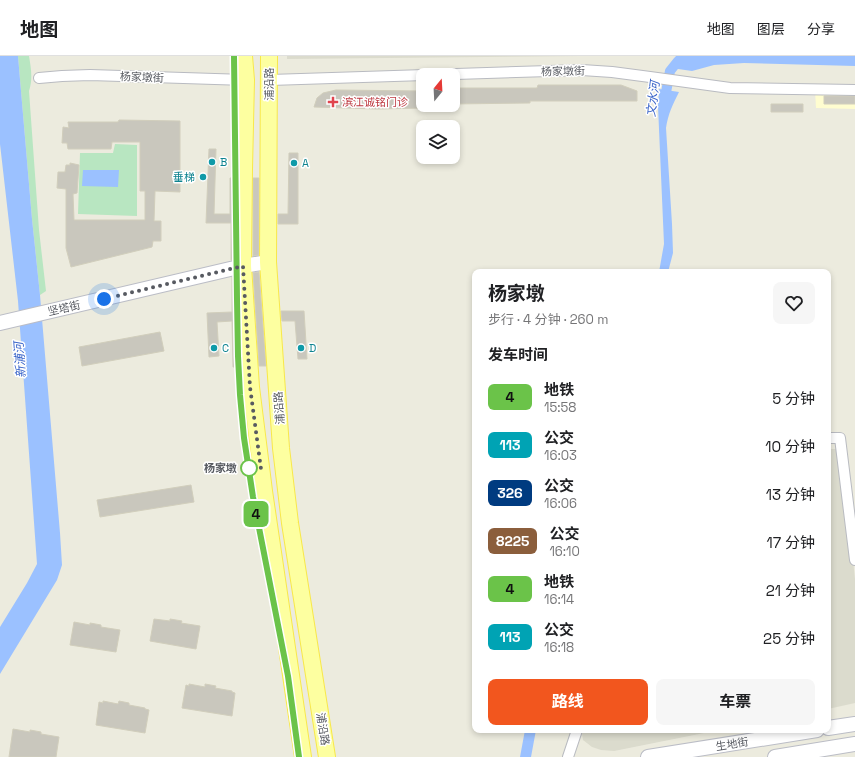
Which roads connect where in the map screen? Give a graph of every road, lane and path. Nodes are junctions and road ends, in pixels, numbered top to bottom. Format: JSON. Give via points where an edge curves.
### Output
{"nodes":[{"id":1,"x":244,"y":56,"type":"edge"},
{"id":2,"x":269,"y":56,"type":"edge"},
{"id":3,"x":39,"y":78,"type":"dead end"},
{"id":4,"x":246,"y":80,"type":"junction"},
{"id":5,"x":270,"y":80,"type":"junction"},
{"id":6,"x":855,"y":90,"type":"edge"},
{"id":7,"x":268,"y":262,"type":"junction"},
{"id":8,"x":243,"y":266,"type":"junction"},
{"id":9,"x":0,"y":323,"type":"edge"},
{"id":10,"x":831,"y":438,"type":"edge"},
{"id":11,"x":855,"y":560,"type":"edge"},
{"id":12,"x":855,"y":724,"type":"edge"},
{"id":13,"x":831,"y":728,"type":"edge"},
{"id":14,"x":576,"y":733,"type":"edge"},
{"id":15,"x":798,"y":733,"type":"edge"},
{"id":16,"x":855,"y":744,"type":"edge"},
{"id":17,"x":303,"y":757,"type":"edge"},
{"id":18,"x":327,"y":757,"type":"edge"},
{"id":19,"x":568,"y":757,"type":"edge"},
{"id":20,"x":648,"y":757,"type":"edge"},
{"id":21,"x":775,"y":757,"type":"edge"}],
"edges":[{"from":1,"to":4,"type":"main road"},
{"from":2,"to":5,"type":"main road","name":"浦沿路"},
{"from":3,"to":4,"type":"street","name":"杨家墩街","via":[[90,75]]},
{"from":4,"to":8,"type":"main road"},
{"from":5,"to":6,"type":"street","name":"杨家墩街","via":[[582,70],[730,88]]},
{"from":5,"to":7,"type":"main road","name":"浦沿路"},
{"from":7,"to":8,"type":"street","name":"坚塔街"},
{"from":7,"to":18,"type":"main road","name":"浦沿路","via":[[290,523]]},
{"from":8,"to":9,"type":"street","name":"坚塔街"},
{"from":8,"to":17,"type":"main road","via":[[250,387]]},
{"from":10,"to":11,"type":"street","via":[[840,438]]},
{"from":12,"to":13,"type":"street"},
{"from":14,"to":19,"type":"street"},
{"from":15,"to":20,"type":"street","name":"生地街"},
{"from":16,"to":21,"type":"street"}]}
